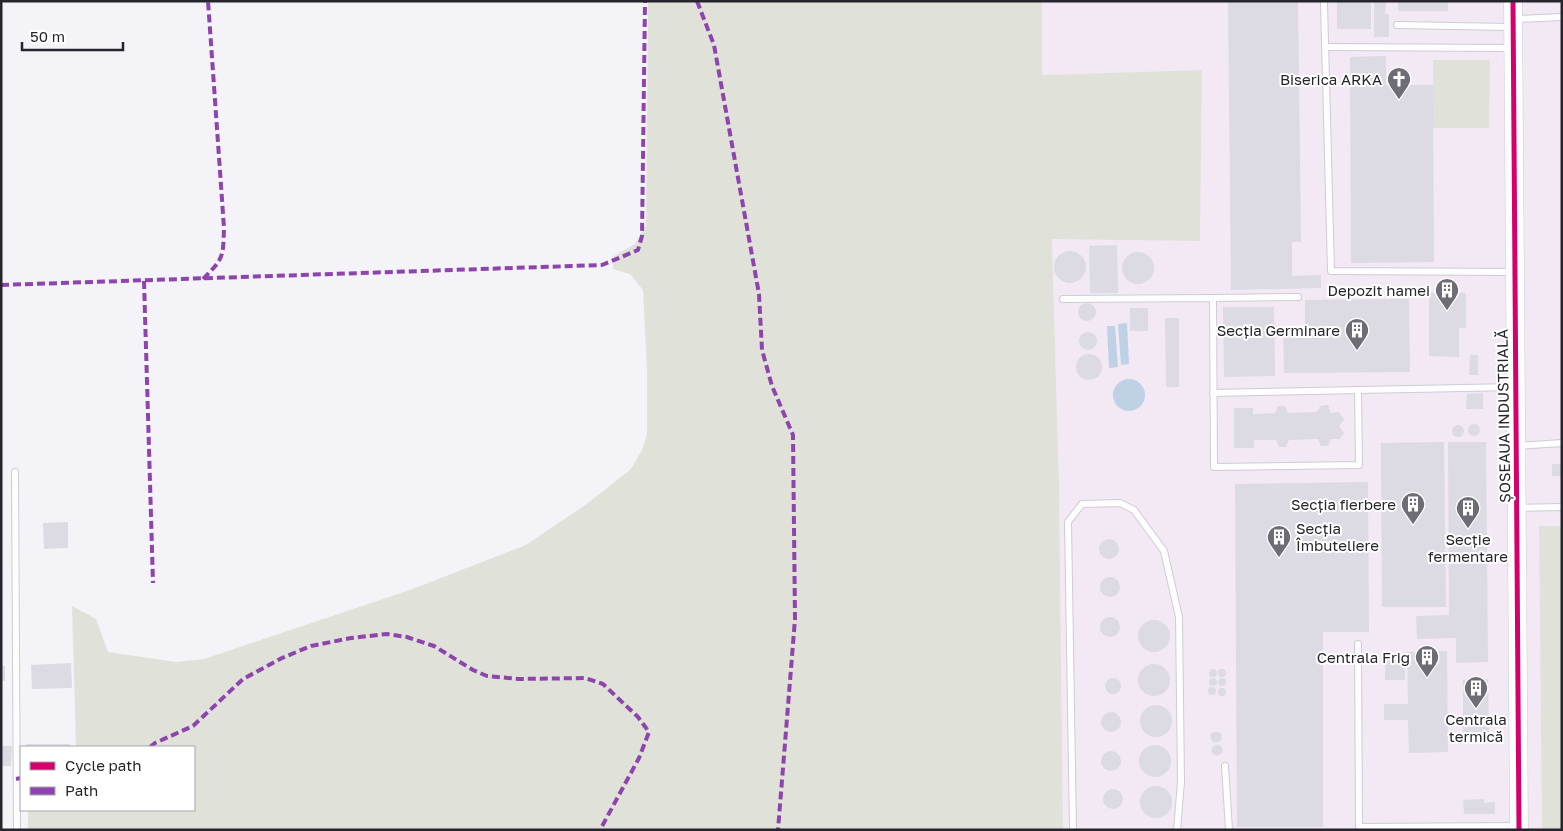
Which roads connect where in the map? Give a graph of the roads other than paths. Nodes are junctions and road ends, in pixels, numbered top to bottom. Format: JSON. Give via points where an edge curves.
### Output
{"nodes":[{"id":1,"x":1324,"y":3,"type":"dead end"},
{"id":2,"x":1513,"y":16,"type":"edge"},
{"id":3,"x":1562,"y":17,"type":"edge"},
{"id":4,"x":1397,"y":26,"type":"dead end"},
{"id":5,"x":1325,"y":47,"type":"junction"},
{"id":6,"x":1513,"y":48,"type":"junction"},
{"id":7,"x":1515,"y":272,"type":"junction"},
{"id":8,"x":1298,"y":297,"type":"dead end"},
{"id":9,"x":1213,"y":298,"type":"junction"},
{"id":10,"x":1063,"y":299,"type":"dead end"},
{"id":11,"x":1515,"y":388,"type":"junction"},
{"id":12,"x":1358,"y":390,"type":"junction"},
{"id":13,"x":1213,"y":393,"type":"junction"},
{"id":14,"x":1562,"y":443,"type":"edge"},
{"id":15,"x":1516,"y":446,"type":"junction"},
{"id":16,"x":15,"y":472,"type":"dead end"},
{"id":17,"x":1562,"y":507,"type":"edge"},
{"id":18,"x":1517,"y":508,"type":"junction"},
{"id":19,"x":1358,"y":644,"type":"dead end"},
{"id":20,"x":1225,"y":766,"type":"dead end"},
{"id":21,"x":1519,"y":828,"type":"edge"},
{"id":22,"x":1358,"y":829,"type":"edge"},
{"id":23,"x":17,"y":830,"type":"edge"},
{"id":24,"x":1073,"y":830,"type":"edge"},
{"id":25,"x":1177,"y":830,"type":"edge"},
{"id":26,"x":1229,"y":830,"type":"edge"}],
"edges":[{"from":1,"to":5,"type":"lane"},
{"from":2,"to":3,"type":"lane"},
{"from":2,"to":4,"type":"lane"},
{"from":2,"to":6,"type":"street","name":"ȘOSEAUA INDUSTRIALĂ"},
{"from":5,"to":6,"type":"lane"},
{"from":5,"to":7,"type":"lane","via":[[1332,271]]},
{"from":6,"to":7,"type":"street","name":"ȘOSEAUA INDUSTRIALĂ"},
{"from":7,"to":11,"type":"street","name":"ȘOSEAUA INDUSTRIALĂ"},
{"from":8,"to":9,"type":"lane"},
{"from":9,"to":10,"type":"lane"},
{"from":9,"to":13,"type":"lane"},
{"from":11,"to":12,"type":"lane"},
{"from":11,"to":15,"type":"street","name":"ȘOSEAUA INDUSTRIALĂ"},
{"from":12,"to":13,"type":"lane"},
{"from":12,"to":13,"type":"lane","via":[[1359,465],[1214,467]]},
{"from":14,"to":15,"type":"lane"},
{"from":15,"to":18,"type":"street","name":"ȘOSEAUA INDUSTRIALĂ"},
{"from":16,"to":23,"type":"lane"},
{"from":17,"to":18,"type":"lane"},
{"from":18,"to":21,"type":"street","name":"ȘOSEAUA INDUSTRIALĂ"},
{"from":19,"to":22,"type":"lane"},
{"from":20,"to":26,"type":"lane"},
{"from":21,"to":22,"type":"lane"},
{"from":24,"to":25,"type":"lane","via":[[1068,522],[1082,504],[1120,503],[1134,510],[1164,551],[1179,618],[1182,782]]}]}
